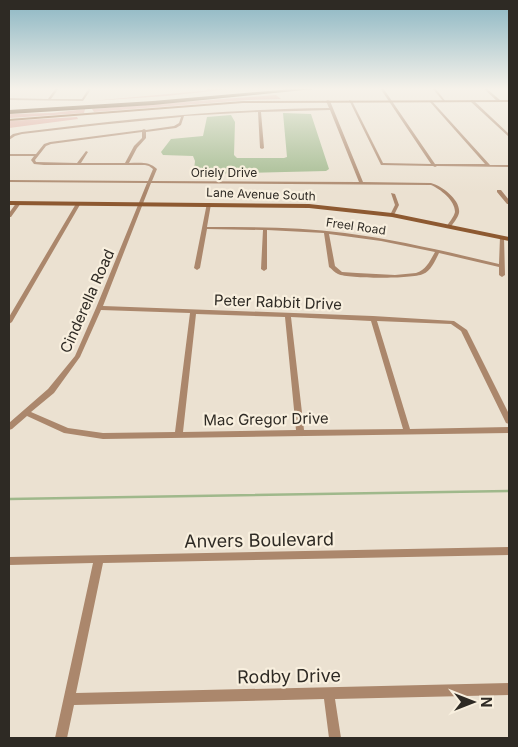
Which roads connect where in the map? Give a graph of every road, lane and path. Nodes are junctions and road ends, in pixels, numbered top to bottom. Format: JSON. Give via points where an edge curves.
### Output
{"nodes":[{"id":1,"x":102,"y":123,"type":"edge"},
{"id":2,"x":180,"y":123,"type":"edge"},
{"id":3,"x":260,"y":123,"type":"edge"},
{"id":4,"x":337,"y":123,"type":"edge"},
{"id":5,"x":361,"y":123,"type":"edge"},
{"id":6,"x":406,"y":123,"type":"edge"},
{"id":7,"x":451,"y":123,"type":"edge"},
{"id":8,"x":495,"y":123,"type":"edge"},
{"id":9,"x":144,"y":130,"type":"junction"},
{"id":10,"x":509,"y":136,"type":"edge"},
{"id":11,"x":9,"y":139,"type":"edge"},
{"id":12,"x":262,"y":148,"type":"dead end"},
{"id":13,"x":86,"y":152,"type":"dead end"},
{"id":14,"x":9,"y":155,"type":"edge"},
{"id":15,"x":37,"y":155,"type":"junction"},
{"id":16,"x":78,"y":164,"type":"junction"},
{"id":17,"x":126,"y":164,"type":"junction"},
{"id":18,"x":435,"y":166,"type":"junction"},
{"id":19,"x":489,"y":166,"type":"junction"},
{"id":20,"x":509,"y":166,"type":"edge"},
{"id":21,"x":9,"y":181,"type":"edge"},
{"id":22,"x":150,"y":182,"type":"junction"},
{"id":23,"x":361,"y":183,"type":"junction"},
{"id":24,"x":500,"y":191,"type":"dead end"},
{"id":25,"x":393,"y":194,"type":"dead end"},
{"id":26,"x":9,"y":203,"type":"edge"},
{"id":27,"x":19,"y":203,"type":"junction"},
{"id":28,"x":79,"y":203,"type":"junction"},
{"id":29,"x":509,"y":203,"type":"edge"},
{"id":30,"x":141,"y":204,"type":"junction"},
{"id":31,"x":208,"y":204,"type":"junction"},
{"id":32,"x":392,"y":215,"type":"junction"},
{"id":33,"x":9,"y":216,"type":"edge"},
{"id":34,"x":449,"y":226,"type":"junction"},
{"id":35,"x":204,"y":228,"type":"junction"},
{"id":36,"x":265,"y":228,"type":"junction"},
{"id":37,"x":326,"y":232,"type":"junction"},
{"id":38,"x":506,"y":238,"type":"edge"},
{"id":39,"x":438,"y":251,"type":"junction"},
{"id":40,"x":502,"y":266,"type":"junction"},
{"id":41,"x":196,"y":268,"type":"dead end"},
{"id":42,"x":264,"y":269,"type":"dead end"},
{"id":43,"x":502,"y":274,"type":"dead end"},
{"id":44,"x":99,"y":308,"type":"junction"},
{"id":45,"x":193,"y":312,"type":"junction"},
{"id":46,"x":288,"y":315,"type":"junction"},
{"id":47,"x":373,"y":318,"type":"junction"},
{"id":48,"x":9,"y":322,"type":"edge"},
{"id":49,"x":27,"y":413,"type":"junction"},
{"id":50,"x":509,"y":421,"type":"edge"},
{"id":51,"x":9,"y":427,"type":"edge"},
{"id":52,"x":509,"y":430,"type":"edge"},
{"id":53,"x":407,"y":431,"type":"junction"},
{"id":54,"x":300,"y":433,"type":"junction"},
{"id":55,"x":179,"y":434,"type":"junction"},
{"id":56,"x":509,"y":551,"type":"edge"},
{"id":57,"x":99,"y":560,"type":"junction"},
{"id":58,"x":9,"y":561,"type":"edge"},
{"id":59,"x":509,"y":689,"type":"edge"},
{"id":60,"x":329,"y":693,"type":"junction"},
{"id":61,"x":70,"y":699,"type":"junction"},
{"id":62,"x":61,"y":738,"type":"edge"},
{"id":63,"x":335,"y":738,"type":"edge"}],
"edges":[{"from":1,"to":11,"type":"street","via":[[18,134]]},
{"from":2,"to":9,"type":"street","via":[[178,126]]},
{"from":3,"to":12,"type":"street"},
{"from":4,"to":23,"type":"street"},
{"from":5,"to":18,"type":"street","via":[[380,163]]},
{"from":6,"to":18,"type":"street"},
{"from":7,"to":19,"type":"street"},
{"from":8,"to":10,"type":"street"},
{"from":9,"to":15,"type":"street","via":[[45,145]]},
{"from":9,"to":17,"type":"street","via":[[144,138]]},
{"from":13,"to":16,"type":"street"},
{"from":14,"to":15,"type":"street"},
{"from":15,"to":16,"type":"street","via":[[33,160],[38,164]]},
{"from":16,"to":17,"type":"street"},
{"from":17,"to":22,"type":"street","name":"Cinderella Road","via":[[150,165],[155,169]]},
{"from":18,"to":19,"type":"street"},
{"from":19,"to":20,"type":"street"},
{"from":21,"to":22,"type":"street","name":"Oriely Drive"},
{"from":22,"to":23,"type":"street","name":"Oriely Drive"},
{"from":22,"to":30,"type":"street","name":"Cinderella Road"},
{"from":23,"to":34,"type":"street","name":"Oriely Drive","via":[[439,186],[457,211]]},
{"from":24,"to":29,"type":"street"},
{"from":25,"to":32,"type":"street","via":[[396,206]]},
{"from":26,"to":27,"type":"street","name":"Lane Avenue South"},
{"from":27,"to":28,"type":"street","name":"Lane Avenue South"},
{"from":27,"to":33,"type":"street"},
{"from":28,"to":30,"type":"street","name":"Lane Avenue South"},
{"from":28,"to":48,"type":"street"},
{"from":30,"to":31,"type":"street","name":"Lane Avenue South"},
{"from":30,"to":44,"type":"street","name":"Cinderella Road"},
{"from":31,"to":32,"type":"street","name":"Lane Avenue South","via":[[308,206]]},
{"from":31,"to":35,"type":"street"},
{"from":32,"to":34,"type":"street","name":"Lane Avenue South"},
{"from":34,"to":38,"type":"street","name":"Lane Avenue South"},
{"from":35,"to":36,"type":"street","name":"Freel Road"},
{"from":35,"to":41,"type":"street"},
{"from":36,"to":37,"type":"street","name":"Freel Road"},
{"from":36,"to":42,"type":"street"},
{"from":37,"to":39,"type":"street","name":"Freel Road"},
{"from":37,"to":39,"type":"street","via":[[332,267],[336,272],[346,274],[413,276],[423,272]]},
{"from":38,"to":40,"type":"street"},
{"from":39,"to":40,"type":"street","name":"Freel Road"},
{"from":40,"to":43,"type":"street"},
{"from":44,"to":45,"type":"street","name":"Peter Rabbit Drive"},
{"from":44,"to":49,"type":"street","name":"Cinderella Road","via":[[85,343],[69,370]]},
{"from":45,"to":46,"type":"street","name":"Peter Rabbit Drive"},
{"from":45,"to":55,"type":"street"},
{"from":46,"to":47,"type":"street","name":"Peter Rabbit Drive"},
{"from":46,"to":54,"type":"street"},
{"from":47,"to":50,"type":"street","name":"Peter Rabbit Drive","via":[[456,323],[464,330]]},
{"from":47,"to":53,"type":"street"},
{"from":49,"to":51,"type":"street","name":"Cinderella Road"},
{"from":49,"to":55,"type":"street","name":"Mac Gregor Drive","via":[[57,428],[85,435]]},
{"from":52,"to":53,"type":"street","name":"Mac Gregor Drive"},
{"from":53,"to":54,"type":"street","name":"Mac Gregor Drive"},
{"from":54,"to":55,"type":"street","name":"Mac Gregor Drive"},
{"from":56,"to":57,"type":"street","name":"Anvers Boulevard"},
{"from":57,"to":58,"type":"street","name":"Anvers Boulevard"},
{"from":57,"to":61,"type":"street"},
{"from":59,"to":60,"type":"street","name":"Rodby Drive"},
{"from":60,"to":61,"type":"street","name":"Rodby Drive"},
{"from":60,"to":63,"type":"street"},
{"from":61,"to":62,"type":"street"}]}
